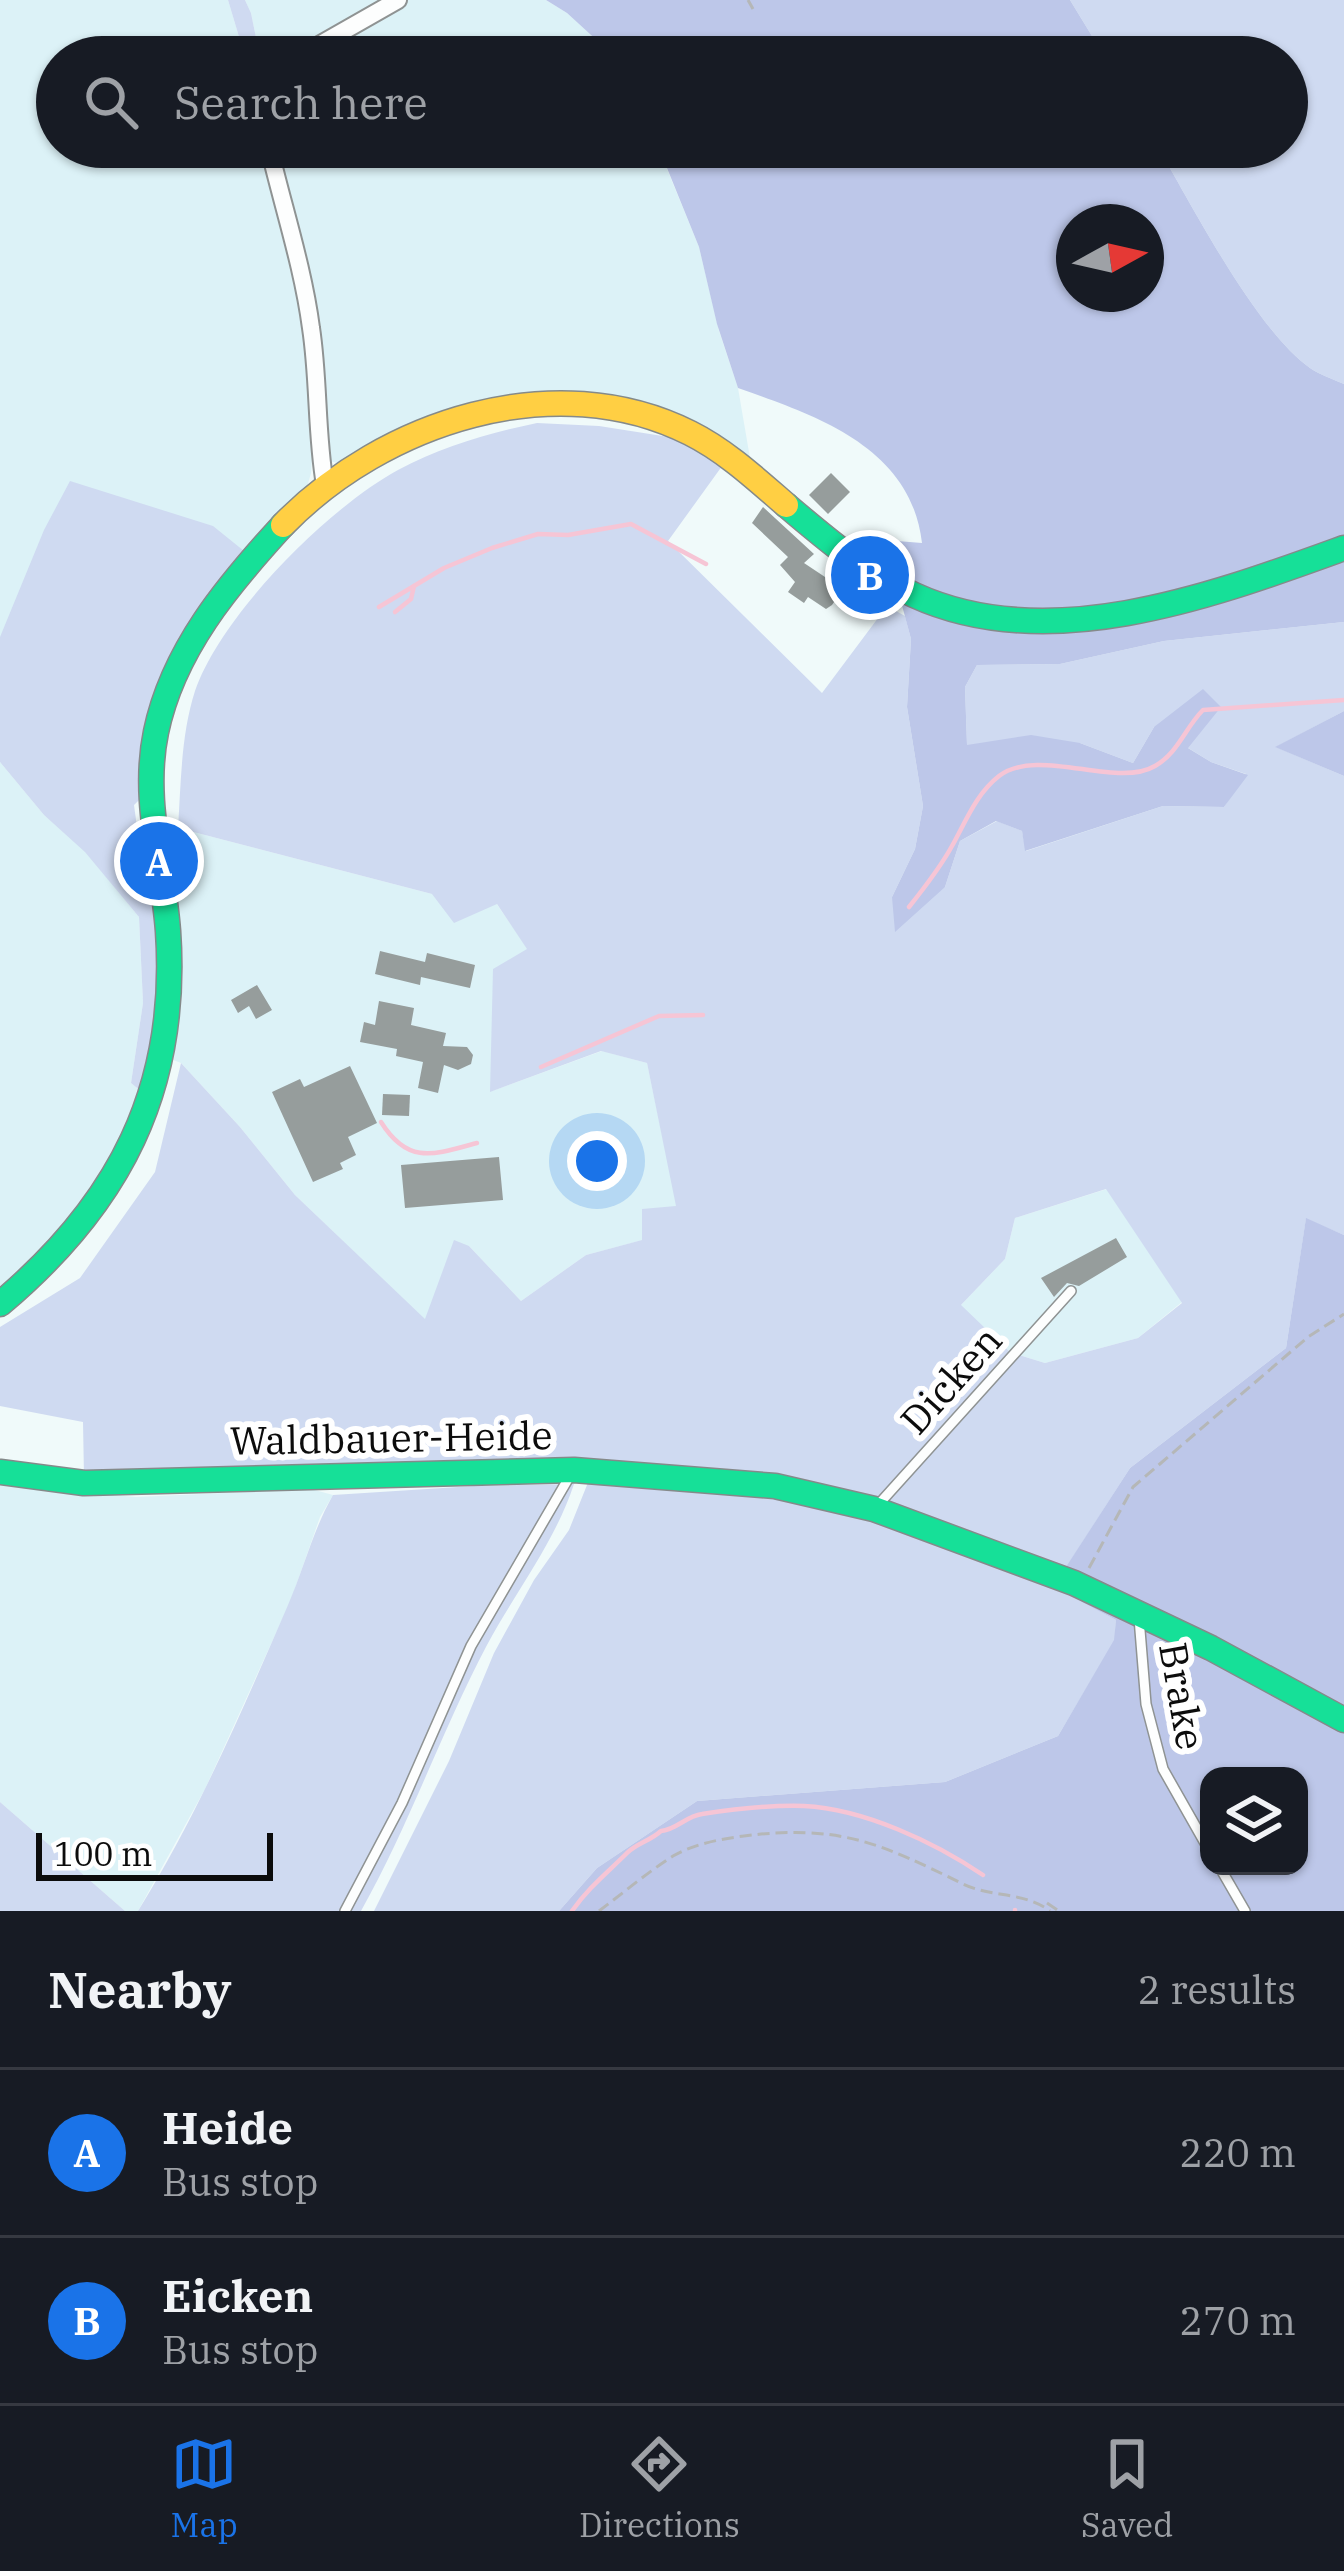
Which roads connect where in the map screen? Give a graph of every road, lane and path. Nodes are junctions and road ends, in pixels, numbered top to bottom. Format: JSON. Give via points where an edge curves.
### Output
{"nodes":[{"id":1,"x":398,"y":0,"type":"edge"},
{"id":2,"x":748,"y":0,"type":"edge"},
{"id":3,"x":753,"y":9,"type":"dead end"},
{"id":4,"x":335,"y":36,"type":"edge"},
{"id":5,"x":274,"y":168,"type":"edge"},
{"id":6,"x":325,"y":485,"type":"junction"},
{"id":7,"x":1344,"y":548,"type":"edge"},
{"id":8,"x":1072,"y":1292,"type":"dead end"},
{"id":9,"x":0,"y":1304,"type":"edge"},
{"id":10,"x":1344,"y":1314,"type":"edge"},
{"id":11,"x":574,"y":1470,"type":"junction"},
{"id":12,"x":0,"y":1472,"type":"edge"},
{"id":13,"x":874,"y":1509,"type":"junction"},
{"id":14,"x":1078,"y":1585,"type":"junction"},
{"id":15,"x":1138,"y":1613,"type":"junction"},
{"id":16,"x":1344,"y":1720,"type":"edge"},
{"id":17,"x":1200,"y":1834,"type":"edge"},
{"id":18,"x":1224,"y":1875,"type":"edge"},
{"id":19,"x":1047,"y":1903,"type":"dead end"},
{"id":20,"x":345,"y":1911,"type":"edge"},
{"id":21,"x":599,"y":1911,"type":"edge"},
{"id":22,"x":1050,"y":1911,"type":"edge"},
{"id":23,"x":1059,"y":1911,"type":"edge"},
{"id":24,"x":1245,"y":1911,"type":"edge"}],
"edges":[{"from":1,"to":4,"type":"street"},
{"from":2,"to":3,"type":"path"},
{"from":5,"to":6,"type":"street","via":[[310,322]]},
{"from":6,"to":7,"type":"main road","via":[[485,410],[594,406],[706,441],[870,574],[956,609],[1024,619],[1112,612],[1200,594]]},
{"from":6,"to":9,"type":"main road","via":[[211,608],[160,710],[152,806],[171,968],[156,1084],[104,1197]]},
{"from":8,"to":13,"type":"lane","name":"Dicken"},
{"from":10,"to":14,"type":"path","via":[[1133,1487]]},
{"from":11,"to":12,"type":"main road","name":"Waldbauer-Heide","via":[[83,1483]]},
{"from":11,"to":13,"type":"main road","via":[[775,1486]]},
{"from":11,"to":20,"type":"lane","name":"Waldbauer-Heide","via":[[471,1646]]},
{"from":13,"to":14,"type":"main road"},
{"from":14,"to":15,"type":"main road"},
{"from":15,"to":16,"type":"main road"},
{"from":15,"to":17,"type":"lane","name":"Brake","via":[[1146,1704],[1163,1769]]},
{"from":18,"to":24,"type":"lane"},
{"from":19,"to":23,"type":"path"},
{"from":21,"to":22,"type":"path","via":[[676,1855],[718,1839],[785,1831],[861,1840],[969,1887],[1021,1896]]}]}
